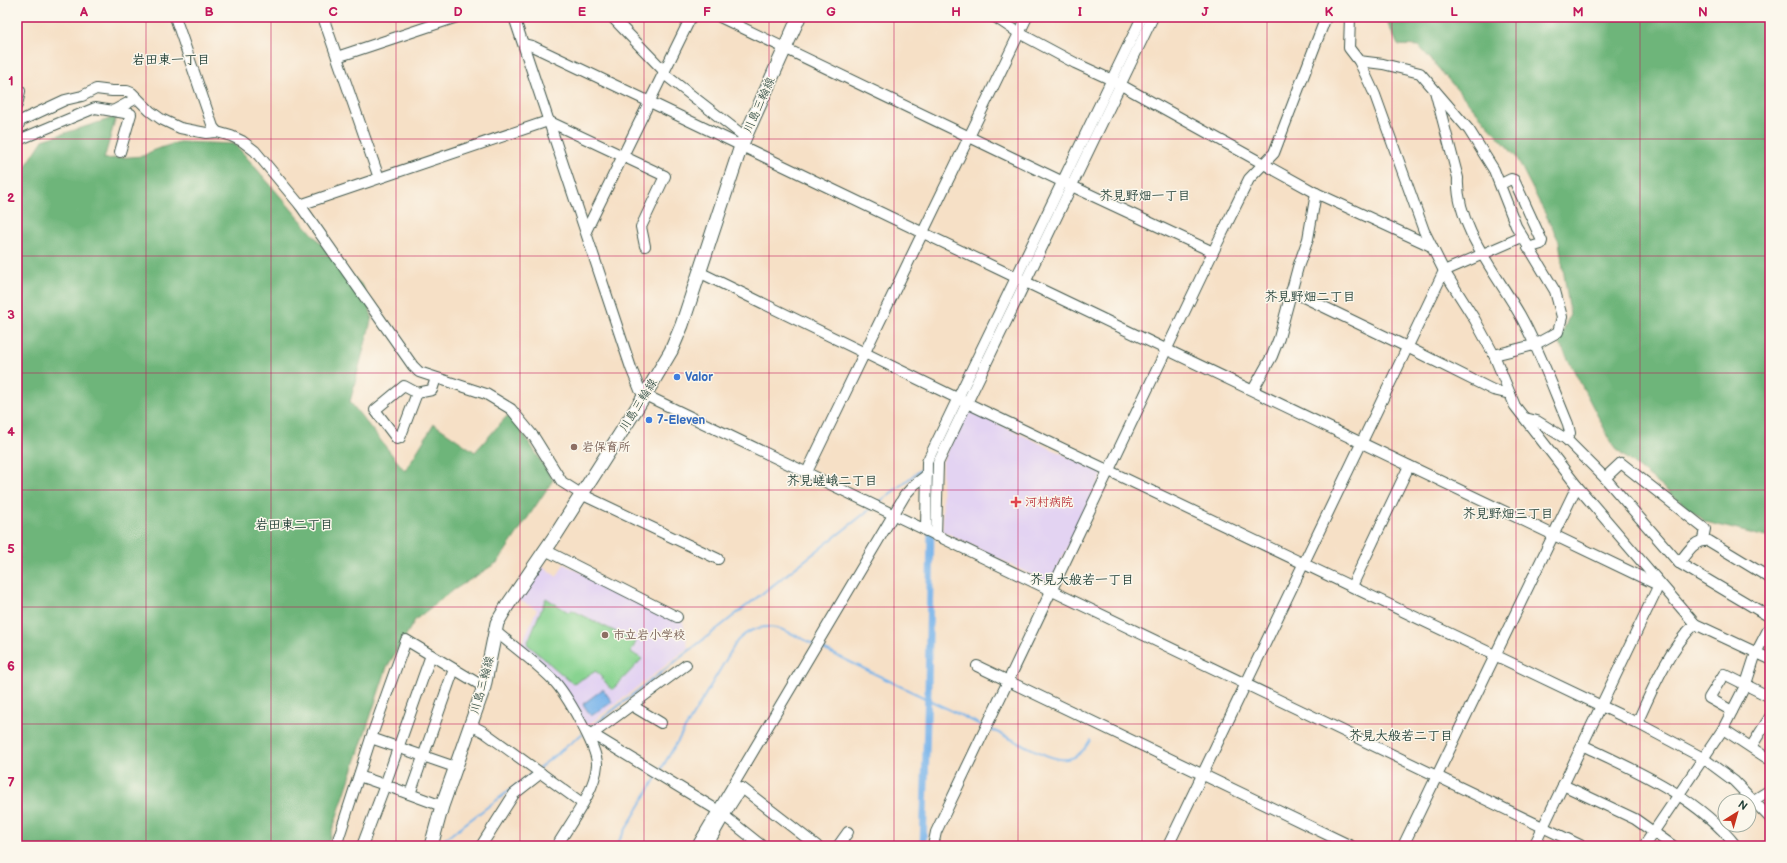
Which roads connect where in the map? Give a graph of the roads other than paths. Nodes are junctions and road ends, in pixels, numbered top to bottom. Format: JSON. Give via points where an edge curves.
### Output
{"nodes":[{"id":1,"x":176,"y":17,"type":"edge"},
{"id":2,"x":323,"y":17,"type":"edge"},
{"id":3,"x":457,"y":17,"type":"edge"},
{"id":4,"x":514,"y":17,"type":"edge"},
{"id":5,"x":612,"y":17,"type":"edge"},
{"id":6,"x":691,"y":17,"type":"edge"},
{"id":7,"x":720,"y":17,"type":"edge"},
{"id":8,"x":799,"y":17,"type":"edge"},
{"id":9,"x":995,"y":17,"type":"edge"},
{"id":10,"x":1027,"y":17,"type":"edge"},
{"id":11,"x":1142,"y":17,"type":"edge"},
{"id":12,"x":1153,"y":17,"type":"edge"},
{"id":13,"x":1326,"y":17,"type":"edge"},
{"id":14,"x":1350,"y":17,"type":"edge"},
{"id":15,"x":1019,"y":34,"type":"junction"},
{"id":16,"x":524,"y":44,"type":"junction"},
{"id":17,"x":784,"y":48,"type":"junction"},
{"id":18,"x":337,"y":57,"type":"junction"},
{"id":19,"x":1359,"y":61,"type":"junction"},
{"id":20,"x":664,"y":73,"type":"junction"},
{"id":21,"x":1116,"y":82,"type":"junction"},
{"id":22,"x":1434,"y":88,"type":"junction"},
{"id":23,"x":17,"y":91,"type":"edge"},
{"id":24,"x":137,"y":98,"type":"junction"},
{"id":25,"x":650,"y":102,"type":"junction"},
{"id":26,"x":17,"y":105,"type":"edge"},
{"id":27,"x":113,"y":111,"type":"junction"},
{"id":28,"x":548,"y":121,"type":"junction"},
{"id":29,"x":18,"y":132,"type":"edge"},
{"id":30,"x":217,"y":132,"type":"junction"},
{"id":31,"x":969,"y":137,"type":"junction"},
{"id":32,"x":743,"y":142,"type":"junction"},
{"id":33,"x":120,"y":152,"type":"dead end"},
{"id":34,"x":623,"y":157,"type":"junction"},
{"id":35,"x":1264,"y":164,"type":"junction"},
{"id":36,"x":379,"y":178,"type":"junction"},
{"id":37,"x":1061,"y":181,"type":"junction"},
{"id":38,"x":1500,"y":184,"type":"junction"},
{"id":39,"x":1072,"y":186,"type":"junction"},
{"id":40,"x":1316,"y":193,"type":"junction"},
{"id":41,"x":300,"y":205,"type":"junction"},
{"id":42,"x":586,"y":231,"type":"junction"},
{"id":43,"x":922,"y":233,"type":"junction"},
{"id":44,"x":1522,"y":237,"type":"junction"},
{"id":45,"x":645,"y":246,"type":"dead end"},
{"id":46,"x":1431,"y":246,"type":"junction"},
{"id":47,"x":1528,"y":248,"type":"junction"},
{"id":48,"x":1213,"y":252,"type":"junction"},
{"id":49,"x":1482,"y":254,"type":"junction"},
{"id":50,"x":1444,"y":271,"type":"junction"},
{"id":51,"x":699,"y":272,"type":"junction"},
{"id":52,"x":1016,"y":277,"type":"junction"},
{"id":53,"x":1026,"y":281,"type":"junction"},
{"id":54,"x":1291,"y":291,"type":"junction"},
{"id":55,"x":1534,"y":345,"type":"junction"},
{"id":56,"x":1407,"y":346,"type":"junction"},
{"id":57,"x":1167,"y":349,"type":"junction"},
{"id":58,"x":865,"y":353,"type":"junction"},
{"id":59,"x":1494,"y":355,"type":"junction"},
{"id":60,"x":436,"y":378,"type":"junction"},
{"id":61,"x":1253,"y":390,"type":"junction"},
{"id":62,"x":417,"y":393,"type":"junction"},
{"id":63,"x":1510,"y":394,"type":"junction"},
{"id":64,"x":645,"y":396,"type":"junction"},
{"id":65,"x":958,"y":398,"type":"junction"},
{"id":66,"x":967,"y":403,"type":"junction"},
{"id":67,"x":1525,"y":418,"type":"junction"},
{"id":68,"x":1566,"y":439,"type":"junction"},
{"id":69,"x":1362,"y":442,"type":"junction"},
{"id":70,"x":1409,"y":466,"type":"junction"},
{"id":71,"x":1109,"y":470,"type":"junction"},
{"id":72,"x":806,"y":474,"type":"junction"},
{"id":73,"x":927,"y":475,"type":"junction"},
{"id":74,"x":1605,"y":478,"type":"junction"},
{"id":75,"x":1577,"y":486,"type":"junction"},
{"id":76,"x":582,"y":494,"type":"junction"},
{"id":77,"x":893,"y":515,"type":"junction"},
{"id":78,"x":926,"y":531,"type":"junction"},
{"id":79,"x":1554,"y":535,"type":"junction"},
{"id":80,"x":936,"y":536,"type":"junction"},
{"id":81,"x":1703,"y":540,"type":"junction"},
{"id":82,"x":545,"y":550,"type":"junction"},
{"id":83,"x":718,"y":559,"type":"dead end"},
{"id":84,"x":1303,"y":563,"type":"junction"},
{"id":85,"x":1679,"y":563,"type":"junction"},
{"id":86,"x":1770,"y":578,"type":"edge"},
{"id":87,"x":1659,"y":584,"type":"junction"},
{"id":88,"x":1352,"y":586,"type":"junction"},
{"id":89,"x":1050,"y":591,"type":"junction"},
{"id":90,"x":677,"y":617,"type":"dead end"},
{"id":91,"x":1770,"y":617,"type":"edge"},
{"id":92,"x":1695,"y":624,"type":"junction"},
{"id":93,"x":1770,"y":626,"type":"edge"},
{"id":94,"x":495,"y":631,"type":"junction"},
{"id":95,"x":1756,"y":653,"type":"junction"},
{"id":96,"x":431,"y":655,"type":"junction"},
{"id":97,"x":1495,"y":655,"type":"junction"},
{"id":98,"x":1770,"y":659,"type":"edge"},
{"id":99,"x":686,"y":665,"type":"dead end"},
{"id":100,"x":978,"y":666,"type":"dead end"},
{"id":101,"x":454,"y":669,"type":"junction"},
{"id":102,"x":1007,"y":681,"type":"junction"},
{"id":103,"x":1245,"y":684,"type":"junction"},
{"id":104,"x":1746,"y":684,"type":"junction"},
{"id":105,"x":484,"y":687,"type":"junction"},
{"id":106,"x":1770,"y":697,"type":"edge"},
{"id":107,"x":631,"y":705,"type":"junction"},
{"id":108,"x":1601,"y":706,"type":"junction"},
{"id":109,"x":1732,"y":711,"type":"junction"},
{"id":110,"x":1770,"y":717,"type":"edge"},
{"id":111,"x":661,"y":723,"type":"dead end"},
{"id":112,"x":1637,"y":723,"type":"junction"},
{"id":113,"x":471,"y":725,"type":"junction"},
{"id":114,"x":1723,"y":729,"type":"junction"},
{"id":115,"x":589,"y":733,"type":"junction"},
{"id":116,"x":371,"y":738,"type":"junction"},
{"id":117,"x":1582,"y":745,"type":"junction"},
{"id":118,"x":397,"y":747,"type":"junction"},
{"id":119,"x":1751,"y":747,"type":"junction"},
{"id":120,"x":1770,"y":755,"type":"edge"},
{"id":121,"x":423,"y":756,"type":"junction"},
{"id":122,"x":1703,"y":758,"type":"junction"},
{"id":123,"x":456,"y":767,"type":"junction"},
{"id":124,"x":541,"y":773,"type":"junction"},
{"id":125,"x":1202,"y":774,"type":"junction"},
{"id":126,"x":359,"y":776,"type":"junction"},
{"id":127,"x":1437,"y":776,"type":"junction"},
{"id":128,"x":385,"y":785,"type":"junction"},
{"id":129,"x":1563,"y":785,"type":"junction"},
{"id":130,"x":1770,"y":790,"type":"edge"},
{"id":131,"x":1747,"y":793,"type":"edge"},
{"id":132,"x":410,"y":794,"type":"junction"},
{"id":133,"x":1678,"y":794,"type":"junction"},
{"id":134,"x":1757,"y":798,"type":"edge"},
{"id":135,"x":582,"y":803,"type":"junction"},
{"id":136,"x":1757,"y":803,"type":"edge"},
{"id":137,"x":442,"y":806,"type":"junction"},
{"id":138,"x":721,"y":814,"type":"junction"},
{"id":139,"x":1770,"y":818,"type":"edge"},
{"id":140,"x":1542,"y":827,"type":"junction"},
{"id":141,"x":1654,"y":831,"type":"junction"},
{"id":142,"x":848,"y":832,"type":"dead end"},
{"id":143,"x":1578,"y":845,"type":"edge"},
{"id":144,"x":336,"y":846,"type":"edge"},
{"id":145,"x":362,"y":846,"type":"edge"},
{"id":146,"x":431,"y":846,"type":"edge"},
{"id":147,"x":481,"y":846,"type":"edge"},
{"id":148,"x":557,"y":846,"type":"edge"},
{"id":149,"x":696,"y":846,"type":"edge"},
{"id":150,"x":707,"y":846,"type":"edge"},
{"id":151,"x":762,"y":846,"type":"edge"},
{"id":152,"x":817,"y":846,"type":"edge"},
{"id":153,"x":838,"y":846,"type":"edge"},
{"id":154,"x":933,"y":846,"type":"edge"},
{"id":155,"x":1168,"y":846,"type":"edge"},
{"id":156,"x":1351,"y":846,"type":"edge"},
{"id":157,"x":1403,"y":846,"type":"edge"},
{"id":158,"x":1534,"y":846,"type":"edge"},
{"id":159,"x":1644,"y":846,"type":"edge"},
{"id":160,"x":1673,"y":846,"type":"edge"},
{"id":161,"x":1736,"y":846,"type":"edge"}],
"edges":[{"from":1,"to":30,"type":"street","via":[[213,127]]},
{"from":2,"to":18,"type":"street"},
{"from":3,"to":18,"type":"street"},
{"from":4,"to":16,"type":"street"},
{"from":5,"to":20,"type":"street"},
{"from":6,"to":20,"type":"street"},
{"from":7,"to":17,"type":"street"},
{"from":8,"to":17,"type":"main road","name":"川島三輪線"},
{"from":9,"to":15,"type":"street"},
{"from":10,"to":15,"type":"street"},
{"from":11,"to":21,"type":"street"},
{"from":12,"to":21,"type":"street"},
{"from":13,"to":35,"type":"street","via":[[1274,153]]},
{"from":14,"to":19,"type":"street","via":[[1349,48]]},
{"from":15,"to":21,"type":"street"},
{"from":15,"to":31,"type":"street"},
{"from":16,"to":25,"type":"street"},
{"from":16,"to":28,"type":"street"},
{"from":17,"to":31,"type":"street"},
{"from":17,"to":32,"type":"main road","name":"川島三輪線"},
{"from":18,"to":36,"type":"street"},
{"from":19,"to":22,"type":"street","via":[[1383,64],[1420,74]]},
{"from":19,"to":46,"type":"street","via":[[1380,106]]},
{"from":20,"to":25,"type":"street"},
{"from":20,"to":32,"type":"street"},
{"from":21,"to":35,"type":"street"},
{"from":21,"to":37,"type":"street"},
{"from":21,"to":39,"type":"street"},
{"from":22,"to":38,"type":"street","via":[[1469,130]]},
{"from":22,"to":49,"type":"street","via":[[1458,178],[1460,201]]},
{"from":23,"to":26,"type":"street","via":[[20,91]]},
{"from":24,"to":27,"type":"street"},
{"from":24,"to":29,"type":"street","via":[[127,91],[96,90],[66,100]]},
{"from":24,"to":30,"type":"street","via":[[161,119],[180,128],[206,133]]},
{"from":25,"to":32,"type":"street"},
{"from":25,"to":34,"type":"street"},
{"from":26,"to":29,"type":"street"},
{"from":27,"to":29,"type":"street","via":[[95,108]]},
{"from":27,"to":33,"type":"street","via":[[131,114]]},
{"from":28,"to":34,"type":"street"},
{"from":28,"to":36,"type":"street"},
{"from":28,"to":42,"type":"street"},
{"from":30,"to":41,"type":"street","via":[[236,139],[255,151]]},
{"from":31,"to":37,"type":"street"},
{"from":31,"to":43,"type":"street"},
{"from":32,"to":43,"type":"street"},
{"from":32,"to":51,"type":"main road","name":"川島三輪線"},
{"from":34,"to":42,"type":"street"},
{"from":34,"to":45,"type":"street","via":[[665,176],[641,227]]},
{"from":35,"to":40,"type":"street"},
{"from":35,"to":48,"type":"street","via":[[1249,180]]},
{"from":36,"to":41,"type":"street"},
{"from":37,"to":39,"type":"street"},
{"from":37,"to":52,"type":"street"},
{"from":38,"to":44,"type":"street"},
{"from":38,"to":47,"type":"street","via":[[1514,180],[1542,240],[1540,244]]},
{"from":39,"to":48,"type":"street"},
{"from":39,"to":53,"type":"street"},
{"from":40,"to":46,"type":"street"},
{"from":40,"to":54,"type":"street","via":[[1308,239]]},
{"from":41,"to":60,"type":"street","via":[[413,366],[419,372]]},
{"from":42,"to":64,"type":"street","via":[[631,368]]},
{"from":43,"to":52,"type":"street"},
{"from":43,"to":58,"type":"street"},
{"from":44,"to":47,"type":"street"},
{"from":44,"to":49,"type":"street"},
{"from":46,"to":50,"type":"street"},
{"from":47,"to":55,"type":"street","via":[[1555,291],[1562,316],[1558,332]]},
{"from":48,"to":57,"type":"street"},
{"from":49,"to":50,"type":"street"},
{"from":49,"to":55,"type":"street","via":[[1520,316]]},
{"from":50,"to":56,"type":"street"},
{"from":50,"to":59,"type":"street"},
{"from":51,"to":58,"type":"street"},
{"from":51,"to":64,"type":"main road","name":"川島三輪線","via":[[671,351]]},
{"from":52,"to":53,"type":"street"},
{"from":52,"to":65,"type":"street"},
{"from":53,"to":57,"type":"street"},
{"from":53,"to":66,"type":"street"},
{"from":54,"to":56,"type":"street"},
{"from":54,"to":61,"type":"street","via":[[1279,338]]},
{"from":55,"to":59,"type":"street"},
{"from":55,"to":68,"type":"street","via":[[1568,424],[1570,433]]},
{"from":56,"to":63,"type":"street","via":[[1493,390]]},
{"from":56,"to":69,"type":"street"},
{"from":57,"to":61,"type":"street"},
{"from":57,"to":71,"type":"street"},
{"from":58,"to":65,"type":"street"},
{"from":58,"to":72,"type":"street"},
{"from":59,"to":63,"type":"street"},
{"from":60,"to":62,"type":"street","via":[[432,390]]},
{"from":60,"to":76,"type":"street","via":[[486,394],[511,409],[534,437],[562,482]]},
{"from":61,"to":69,"type":"street"},
{"from":62,"to":62,"type":"street","via":[[400,438],[397,439],[375,410],[404,386]]},
{"from":63,"to":67,"type":"street","via":[[1515,406]]},
{"from":64,"to":72,"type":"street"},
{"from":64,"to":76,"type":"main road","name":"川島三輪線"},
{"from":65,"to":66,"type":"street"},
{"from":65,"to":73,"type":"street","via":[[927,462]]},
{"from":66,"to":71,"type":"street"},
{"from":66,"to":80,"type":"street","via":[[938,463]]},
{"from":67,"to":68,"type":"street","via":[[1537,421]]},
{"from":67,"to":75,"type":"street"},
{"from":68,"to":74,"type":"street"},
{"from":69,"to":70,"type":"street"},
{"from":69,"to":84,"type":"street"},
{"from":70,"to":79,"type":"street"},
{"from":70,"to":88,"type":"street"},
{"from":71,"to":84,"type":"street"},
{"from":71,"to":89,"type":"street"},
{"from":72,"to":77,"type":"street"},
{"from":73,"to":77,"type":"street","via":[[905,495]]},
{"from":73,"to":78,"type":"street"},
{"from":74,"to":81,"type":"street","via":[[1621,463],[1705,529]]},
{"from":74,"to":85,"type":"street"},
{"from":75,"to":79,"type":"street"},
{"from":75,"to":87,"type":"street"},
{"from":76,"to":82,"type":"main road","name":"川島三輪線"},
{"from":76,"to":83,"type":"street"},
{"from":77,"to":78,"type":"street"},
{"from":77,"to":138,"type":"street","via":[[760,739]]},
{"from":78,"to":80,"type":"street"},
{"from":79,"to":87,"type":"street"},
{"from":79,"to":97,"type":"street"},
{"from":80,"to":89,"type":"street"},
{"from":81,"to":85,"type":"street","via":[[1698,542]]},
{"from":81,"to":86,"type":"street","via":[[1709,541]]},
{"from":82,"to":90,"type":"street"},
{"from":82,"to":94,"type":"main road","name":"川島三輪線","via":[[507,606]]},
{"from":84,"to":88,"type":"street"},
{"from":84,"to":103,"type":"street"},
{"from":85,"to":91,"type":"street"},
{"from":87,"to":92,"type":"street"},
{"from":87,"to":108,"type":"street"},
{"from":88,"to":97,"type":"street"},
{"from":89,"to":102,"type":"street"},
{"from":89,"to":103,"type":"street"},
{"from":92,"to":95,"type":"street"},
{"from":92,"to":112,"type":"street","via":[[1660,673]]},
{"from":93,"to":95,"type":"street"},
{"from":94,"to":105,"type":"main road","name":"川島三輪線"},
{"from":94,"to":115,"type":"street","via":[[554,681]]},
{"from":95,"to":98,"type":"street"},
{"from":95,"to":104,"type":"street"},
{"from":96,"to":101,"type":"street"},
{"from":96,"to":116,"type":"street","via":[[406,640]]},
{"from":96,"to":118,"type":"street"},
{"from":97,"to":108,"type":"street"},
{"from":97,"to":127,"type":"street"},
{"from":99,"to":107,"type":"street"},
{"from":100,"to":102,"type":"street"},
{"from":101,"to":105,"type":"street"},
{"from":101,"to":121,"type":"street"},
{"from":102,"to":125,"type":"street"},
{"from":102,"to":154,"type":"street","via":[[936,832]]},
{"from":103,"to":125,"type":"street"},
{"from":103,"to":127,"type":"street"},
{"from":104,"to":106,"type":"street"},
{"from":104,"to":109,"type":"street"},
{"from":104,"to":109,"type":"street","via":[[1724,674],[1710,698]]},
{"from":105,"to":113,"type":"main road","name":"川島三輪線"},
{"from":107,"to":111,"type":"street"},
{"from":107,"to":115,"type":"street"},
{"from":108,"to":112,"type":"street"},
{"from":108,"to":117,"type":"street"},
{"from":109,"to":114,"type":"street"},
{"from":110,"to":119,"type":"street"},
{"from":112,"to":122,"type":"street"},
{"from":113,"to":123,"type":"main road","name":"川島三輪線"},
{"from":113,"to":124,"type":"street"},
{"from":114,"to":119,"type":"street"},
{"from":114,"to":122,"type":"street"},
{"from":115,"to":135,"type":"street","via":[[597,758],[597,767],[589,792]]},
{"from":115,"to":138,"type":"street"},
{"from":116,"to":118,"type":"street"},
{"from":116,"to":126,"type":"street"},
{"from":117,"to":129,"type":"street"},
{"from":117,"to":133,"type":"street"},
{"from":118,"to":121,"type":"street"},
{"from":118,"to":128,"type":"street"},
{"from":119,"to":120,"type":"street","via":[[1767,758]]},
{"from":121,"to":123,"type":"street"},
{"from":121,"to":132,"type":"street"},
{"from":122,"to":131,"type":"street"},
{"from":122,"to":133,"type":"street"},
{"from":123,"to":137,"type":"main road","name":"川島三輪線"},
{"from":124,"to":135,"type":"street"},
{"from":124,"to":147,"type":"street","via":[[514,794]]},
{"from":125,"to":155,"type":"street"},
{"from":125,"to":156,"type":"street"},
{"from":126,"to":128,"type":"street"},
{"from":126,"to":144,"type":"street"},
{"from":127,"to":140,"type":"street"},
{"from":127,"to":157,"type":"street"},
{"from":128,"to":132,"type":"street"},
{"from":128,"to":145,"type":"street"},
{"from":129,"to":140,"type":"street"},
{"from":129,"to":141,"type":"street"},
{"from":130,"to":134,"type":"street"},
{"from":132,"to":137,"type":"street"},
{"from":133,"to":141,"type":"street"},
{"from":133,"to":161,"type":"street","via":[[1701,811]]},
{"from":135,"to":148,"type":"street"},
{"from":136,"to":139,"type":"street"},
{"from":137,"to":146,"type":"main road","name":"川島三輪線"},
{"from":138,"to":149,"type":"street"},
{"from":138,"to":150,"type":"street"},
{"from":138,"to":151,"type":"street"},
{"from":138,"to":152,"type":"street","via":[[742,788]]},
{"from":140,"to":143,"type":"street"},
{"from":140,"to":158,"type":"street"},
{"from":141,"to":159,"type":"street"},
{"from":141,"to":160,"type":"street"},
{"from":142,"to":153,"type":"street"}]}
